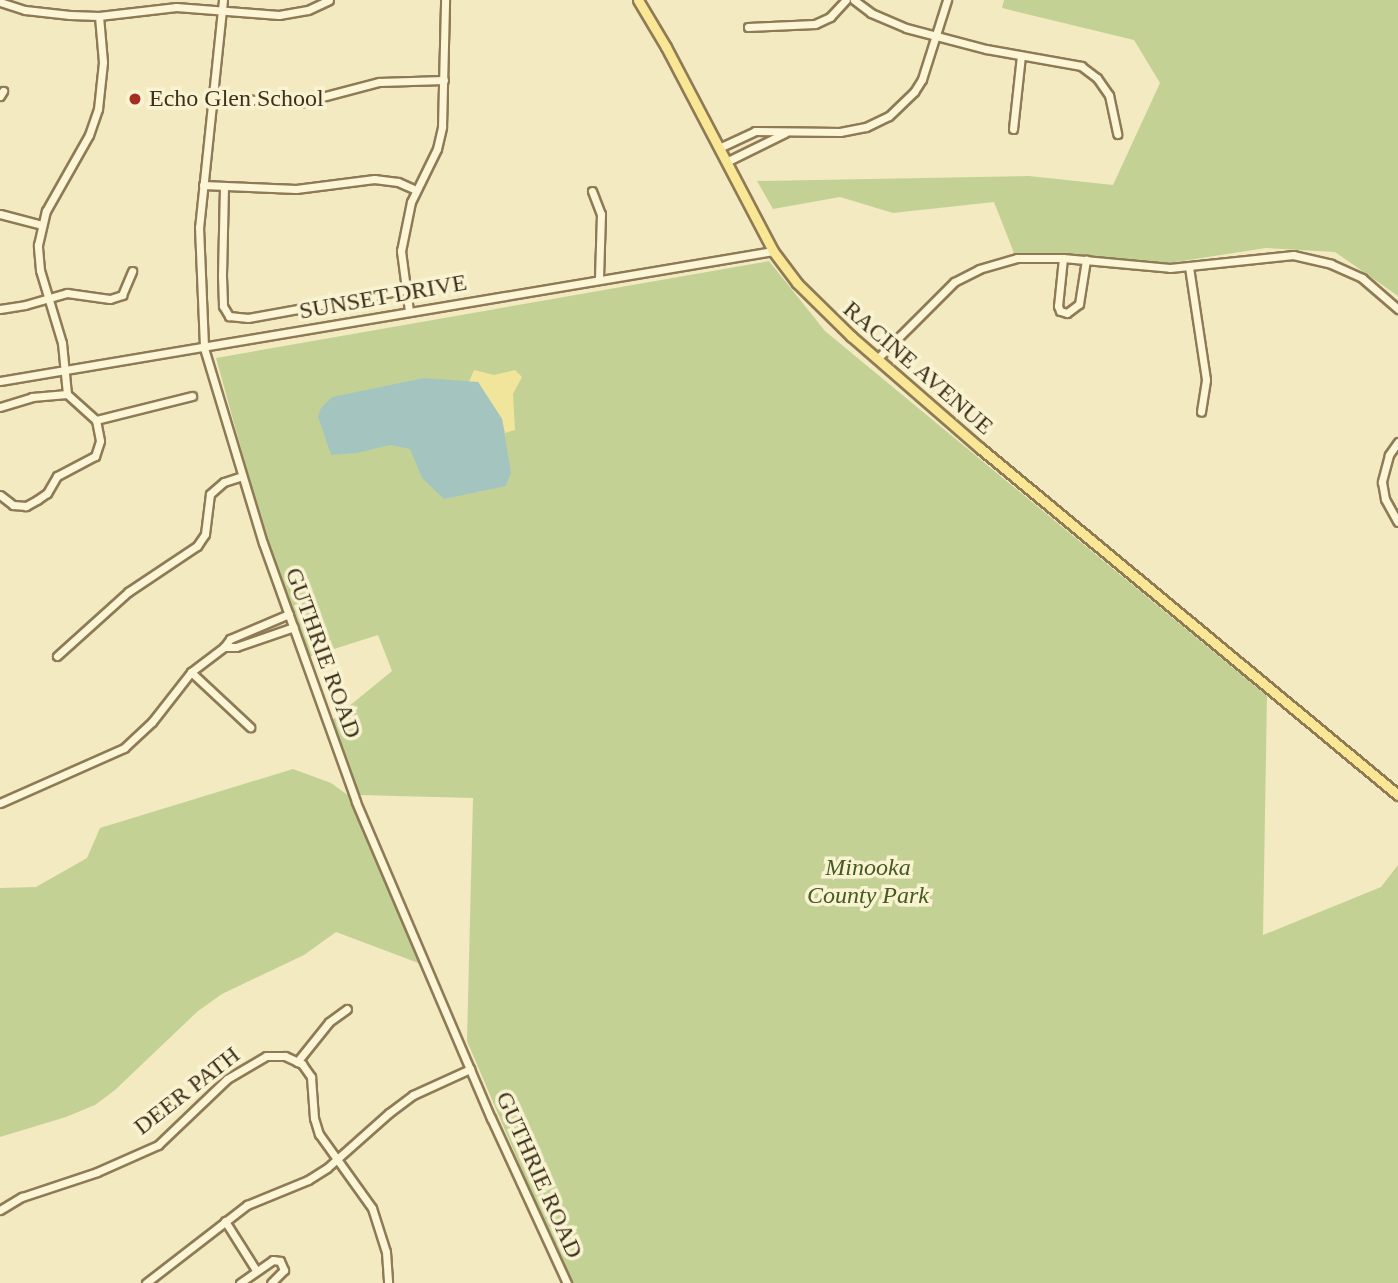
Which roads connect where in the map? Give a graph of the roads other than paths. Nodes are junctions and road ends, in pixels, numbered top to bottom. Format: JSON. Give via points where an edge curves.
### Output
{"nodes":[{"id":1,"x":223,"y":0,"type":"edge"},
{"id":2,"x":329,"y":0,"type":"edge"},
{"id":3,"x":445,"y":0,"type":"edge"},
{"id":4,"x":638,"y":0,"type":"edge"},
{"id":5,"x":846,"y":0,"type":"edge"},
{"id":6,"x":854,"y":0,"type":"edge"},
{"id":7,"x":947,"y":0,"type":"edge"},
{"id":8,"x":0,"y":2,"type":"edge"},
{"id":9,"x":222,"y":11,"type":"junction"},
{"id":10,"x":99,"y":16,"type":"junction"},
{"id":11,"x":748,"y":27,"type":"dead end"},
{"id":12,"x":936,"y":37,"type":"junction"},
{"id":13,"x":1021,"y":55,"type":"junction"},
{"id":14,"x":444,"y":80,"type":"junction"},
{"id":15,"x":212,"y":97,"type":"junction"},
{"id":16,"x":1013,"y":129,"type":"dead end"},
{"id":17,"x":786,"y":132,"type":"junction"},
{"id":18,"x":1117,"y":134,"type":"dead end"},
{"id":19,"x":719,"y":148,"type":"junction"},
{"id":20,"x":726,"y":162,"type":"junction"},
{"id":21,"x":203,"y":185,"type":"junction"},
{"id":22,"x":224,"y":187,"type":"junction"},
{"id":23,"x":416,"y":190,"type":"junction"},
{"id":24,"x":592,"y":191,"type":"dead end"},
{"id":25,"x":0,"y":214,"type":"edge"},
{"id":26,"x":42,"y":225,"type":"junction"},
{"id":27,"x":773,"y":251,"type":"junction"},
{"id":28,"x":1063,"y":258,"type":"junction"},
{"id":29,"x":1086,"y":260,"type":"junction"},
{"id":30,"x":1189,"y":267,"type":"junction"},
{"id":31,"x":132,"y":271,"type":"dead end"},
{"id":32,"x":599,"y":278,"type":"junction"},
{"id":33,"x":404,"y":290,"type":"junction"},
{"id":34,"x":48,"y":298,"type":"junction"},
{"id":35,"x":0,"y":309,"type":"edge"},
{"id":36,"x":1398,"y":309,"type":"edge"},
{"id":37,"x":409,"y":311,"type":"junction"},
{"id":38,"x":204,"y":348,"type":"junction"},
{"id":39,"x":877,"y":359,"type":"junction"},
{"id":40,"x":66,"y":370,"type":"junction"},
{"id":41,"x":0,"y":381,"type":"edge"},
{"id":42,"x":67,"y":394,"type":"junction"},
{"id":43,"x":192,"y":396,"type":"dead end"},
{"id":44,"x":0,"y":407,"type":"edge"},
{"id":45,"x":1201,"y":412,"type":"dead end"},
{"id":46,"x":96,"y":421,"type":"junction"},
{"id":47,"x":1398,"y":442,"type":"edge"},
{"id":48,"x":242,"y":476,"type":"junction"},
{"id":49,"x":0,"y":495,"type":"edge"},
{"id":50,"x":1398,"y":522,"type":"edge"},
{"id":51,"x":289,"y":614,"type":"junction"},
{"id":52,"x":257,"y":626,"type":"junction"},
{"id":53,"x":294,"y":626,"type":"junction"},
{"id":54,"x":260,"y":638,"type":"junction"},
{"id":55,"x":224,"y":647,"type":"junction"},
{"id":56,"x":57,"y":656,"type":"dead end"},
{"id":57,"x":191,"y":672,"type":"junction"},
{"id":58,"x":250,"y":727,"type":"dead end"},
{"id":59,"x":1398,"y":794,"type":"edge"},
{"id":60,"x":0,"y":803,"type":"edge"},
{"id":61,"x":347,"y":1009,"type":"dead end"},
{"id":62,"x":297,"y":1062,"type":"junction"},
{"id":63,"x":470,"y":1069,"type":"junction"},
{"id":64,"x":337,"y":1160,"type":"junction"},
{"id":65,"x":0,"y":1210,"type":"edge"},
{"id":66,"x":225,"y":1221,"type":"junction"},
{"id":67,"x":256,"y":1270,"type":"junction"},
{"id":68,"x":146,"y":1283,"type":"edge"},
{"id":69,"x":240,"y":1283,"type":"edge"},
{"id":70,"x":271,"y":1283,"type":"edge"},
{"id":71,"x":388,"y":1283,"type":"edge"},
{"id":72,"x":566,"y":1283,"type":"edge"}],
"edges":[{"from":1,"to":9,"type":"street","name":"GUTHRIE ROAD"},
{"from":2,"to":9,"type":"street","via":[[279,15]]},
{"from":3,"to":14,"type":"street"},
{"from":4,"to":19,"type":"main road","name":"RACINE AVENUE"},
{"from":5,"to":11,"type":"street","via":[[830,17],[815,24]]},
{"from":6,"to":12,"type":"street","via":[[891,23]]},
{"from":7,"to":12,"type":"street"},
{"from":8,"to":10,"type":"street","via":[[42,13]]},
{"from":9,"to":10,"type":"street","via":[[176,7]]},
{"from":9,"to":15,"type":"street","name":"GUTHRIE ROAD"},
{"from":10,"to":26,"type":"street","via":[[103,72],[98,109]]},
{"from":12,"to":13,"type":"street"},
{"from":12,"to":17,"type":"street","via":[[919,85],[889,116],[853,130]]},
{"from":13,"to":16,"type":"street"},
{"from":13,"to":18,"type":"street","via":[[1087,69],[1109,95]]},
{"from":14,"to":15,"type":"street","via":[[379,82],[299,103]]},
{"from":14,"to":23,"type":"street","via":[[440,137]]},
{"from":15,"to":21,"type":"street","name":"GUTHRIE ROAD"},
{"from":17,"to":19,"type":"street","via":[[755,131]]},
{"from":17,"to":20,"type":"street"},
{"from":19,"to":20,"type":"main road","name":"RACINE AVENUE"},
{"from":20,"to":27,"type":"main road","name":"RACINE AVENUE"},
{"from":21,"to":22,"type":"street"},
{"from":21,"to":38,"type":"street","name":"GUTHRIE ROAD","via":[[199,264]]},
{"from":22,"to":23,"type":"street","via":[[296,189],[374,179]]},
{"from":22,"to":33,"type":"street","via":[[223,306],[229,316],[248,318]]},
{"from":23,"to":33,"type":"street","via":[[401,251]]},
{"from":24,"to":32,"type":"street","via":[[601,214]]},
{"from":25,"to":26,"type":"street"},
{"from":26,"to":34,"type":"street","via":[[38,254]]},
{"from":27,"to":32,"type":"street","name":"SUNSET DRIVE"},
{"from":27,"to":39,"type":"main road","name":"RACINE AVENUE","via":[[797,283]]},
{"from":28,"to":29,"type":"street"},
{"from":28,"to":29,"type":"street","via":[[1058,306],[1060,312],[1067,313],[1079,304]]},
{"from":28,"to":39,"type":"street","via":[[1017,258],[971,273],[942,291]]},
{"from":29,"to":30,"type":"street","via":[[1150,268]]},
{"from":30,"to":36,"type":"street","via":[[1287,255],[1345,269]]},
{"from":30,"to":45,"type":"street","via":[[1206,380]]},
{"from":31,"to":34,"type":"street","via":[[122,295],[110,299],[67,293]]},
{"from":32,"to":37,"type":"street","name":"SUNSET DRIVE"},
{"from":33,"to":37,"type":"street"},
{"from":34,"to":35,"type":"street"},
{"from":34,"to":40,"type":"street"},
{"from":37,"to":38,"type":"street","name":"SUNSET DRIVE"},
{"from":38,"to":40,"type":"street","name":"SUNSET DRIVE"},
{"from":38,"to":48,"type":"street","name":"GUTHRIE ROAD"},
{"from":39,"to":59,"type":"main road","name":"RACINE AVENUE"},
{"from":40,"to":41,"type":"street","name":"SUNSET DRIVE"},
{"from":40,"to":42,"type":"street"},
{"from":42,"to":44,"type":"street","via":[[32,397]]},
{"from":42,"to":46,"type":"street"},
{"from":43,"to":46,"type":"street"},
{"from":46,"to":49,"type":"street","via":[[100,441],[95,456],[57,476],[47,493],[26,506],[13,505]]},
{"from":47,"to":50,"type":"street","via":[[1389,455],[1382,482],[1387,505]]},
{"from":48,"to":51,"type":"street","name":"GUTHRIE ROAD"},
{"from":48,"to":56,"type":"street","via":[[224,482],[210,494],[205,534],[197,546],[128,592]]},
{"from":51,"to":52,"type":"street"},
{"from":51,"to":53,"type":"street","name":"GUTHRIE ROAD"},
{"from":52,"to":54,"type":"street"},
{"from":52,"to":55,"type":"street","via":[[234,635]]},
{"from":53,"to":54,"type":"street"},
{"from":53,"to":63,"type":"street","name":"GUTHRIE ROAD","via":[[346,774]]},
{"from":54,"to":55,"type":"street"},
{"from":55,"to":57,"type":"street"},
{"from":57,"to":58,"type":"street"},
{"from":57,"to":60,"type":"street","via":[[147,728],[124,748]]},
{"from":61,"to":62,"type":"street","via":[[329,1022]]},
{"from":62,"to":64,"type":"street","via":[[311,1077],[314,1118]]},
{"from":62,"to":65,"type":"street","name":"DEER PATH","via":[[285,1056],[266,1056],[227,1079],[158,1145],[22,1197]]},
{"from":63,"to":64,"type":"street","via":[[413,1095]]},
{"from":63,"to":72,"type":"street","name":"GUTHRIE ROAD"},
{"from":64,"to":66,"type":"street","via":[[307,1180],[247,1205]]},
{"from":64,"to":71,"type":"street","via":[[372,1208],[386,1252]]},
{"from":66,"to":67,"type":"street"},
{"from":66,"to":68,"type":"street"},
{"from":67,"to":69,"type":"street"},
{"from":67,"to":70,"type":"street","via":[[280,1261],[284,1270]]}]}
